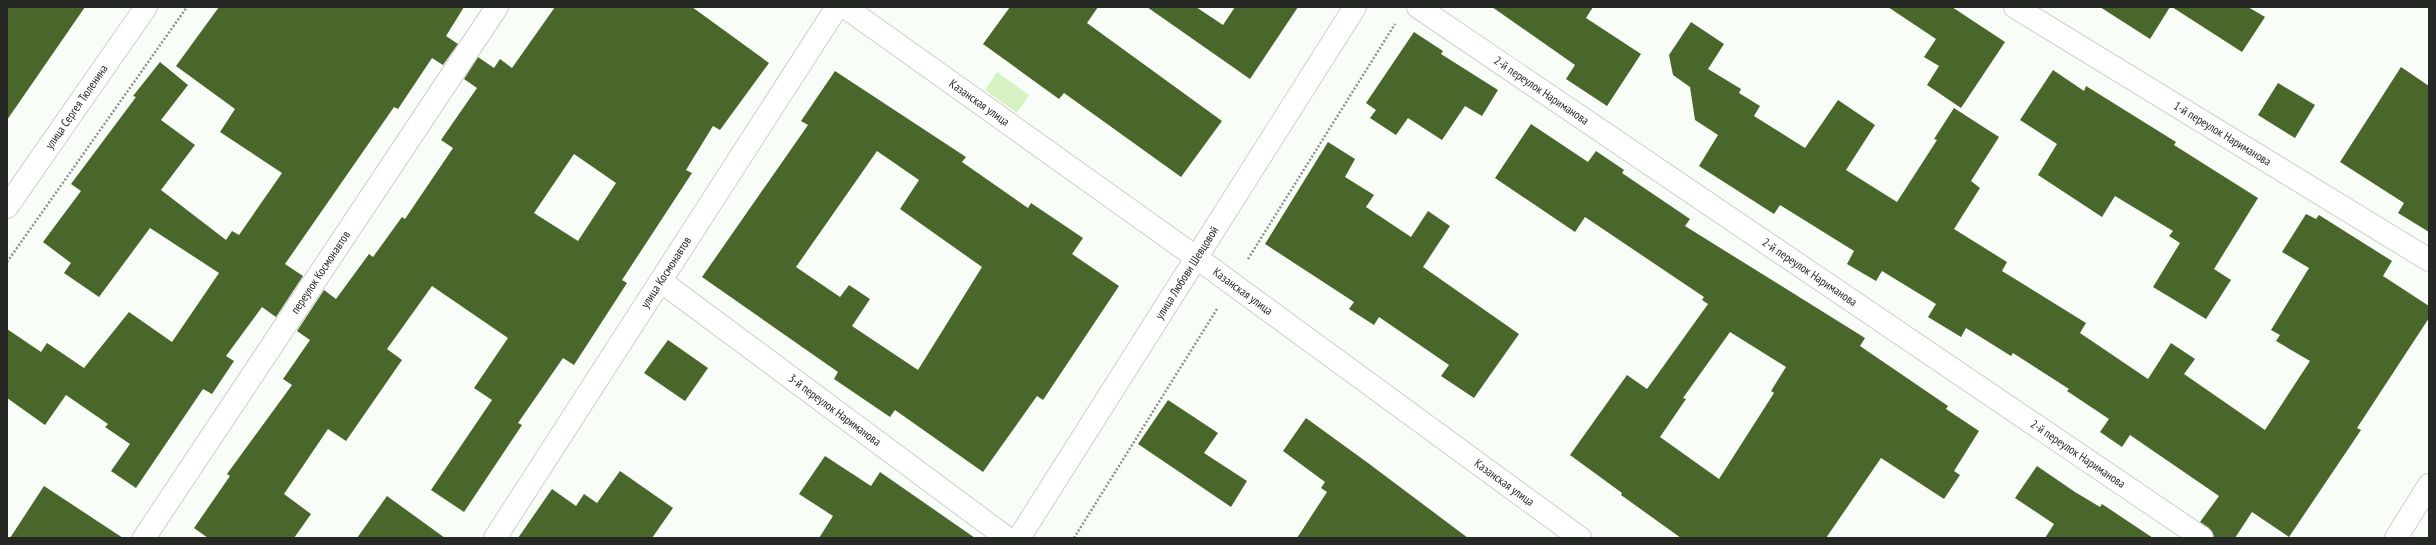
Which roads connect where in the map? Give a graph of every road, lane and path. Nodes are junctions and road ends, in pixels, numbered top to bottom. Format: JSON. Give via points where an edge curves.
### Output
{"nodes":[{"id":1,"x":146,"y":7,"type":"edge"},
{"id":2,"x":187,"y":7,"type":"edge"},
{"id":3,"x":497,"y":7,"type":"edge"},
{"id":4,"x":837,"y":7,"type":"edge"},
{"id":5,"x":845,"y":7,"type":"edge"},
{"id":6,"x":1356,"y":7,"type":"edge"},
{"id":7,"x":1418,"y":7,"type":"edge"},
{"id":8,"x":2015,"y":7,"type":"edge"},
{"id":9,"x":7,"y":206,"type":"edge"},
{"id":10,"x":1197,"y":258,"type":"junction"},
{"id":11,"x":2429,"y":260,"type":"edge"},
{"id":12,"x":7,"y":262,"type":"edge"},
{"id":13,"x":662,"y":282,"type":"junction"},
{"id":14,"x":2429,"y":485,"type":"edge"},
{"id":15,"x":144,"y":538,"type":"edge"},
{"id":16,"x":495,"y":538,"type":"edge"},
{"id":17,"x":1007,"y":538,"type":"edge"},
{"id":18,"x":1019,"y":538,"type":"edge"},
{"id":19,"x":1580,"y":538,"type":"edge"},
{"id":20,"x":2202,"y":538,"type":"edge"},
{"id":21,"x":2396,"y":538,"type":"edge"}],
"edges":[{"from":1,"to":9,"type":"street","name":"улица Сергея Тюленина"},
{"from":2,"to":12,"type":"path"},
{"from":3,"to":15,"type":"street","name":"переулок Космонавтов"},
{"from":4,"to":13,"type":"street","name":"улица Космонавтов"},
{"from":5,"to":10,"type":"street","name":"Казанская улица"},
{"from":6,"to":10,"type":"street","name":"улица Любови Шевцовой"},
{"from":7,"to":20,"type":"street","name":"2-й переулок Нариманова"},
{"from":8,"to":11,"type":"street","name":"1-й переулок Нариманова"},
{"from":10,"to":18,"type":"street","name":"улица Любови Шевцовой"},
{"from":10,"to":19,"type":"street","name":"Казанская улица"},
{"from":13,"to":16,"type":"street","name":"улица Космонавтов"},
{"from":13,"to":17,"type":"street","name":"3-й переулок Нариманова"},
{"from":14,"to":21,"type":"street"}]}
